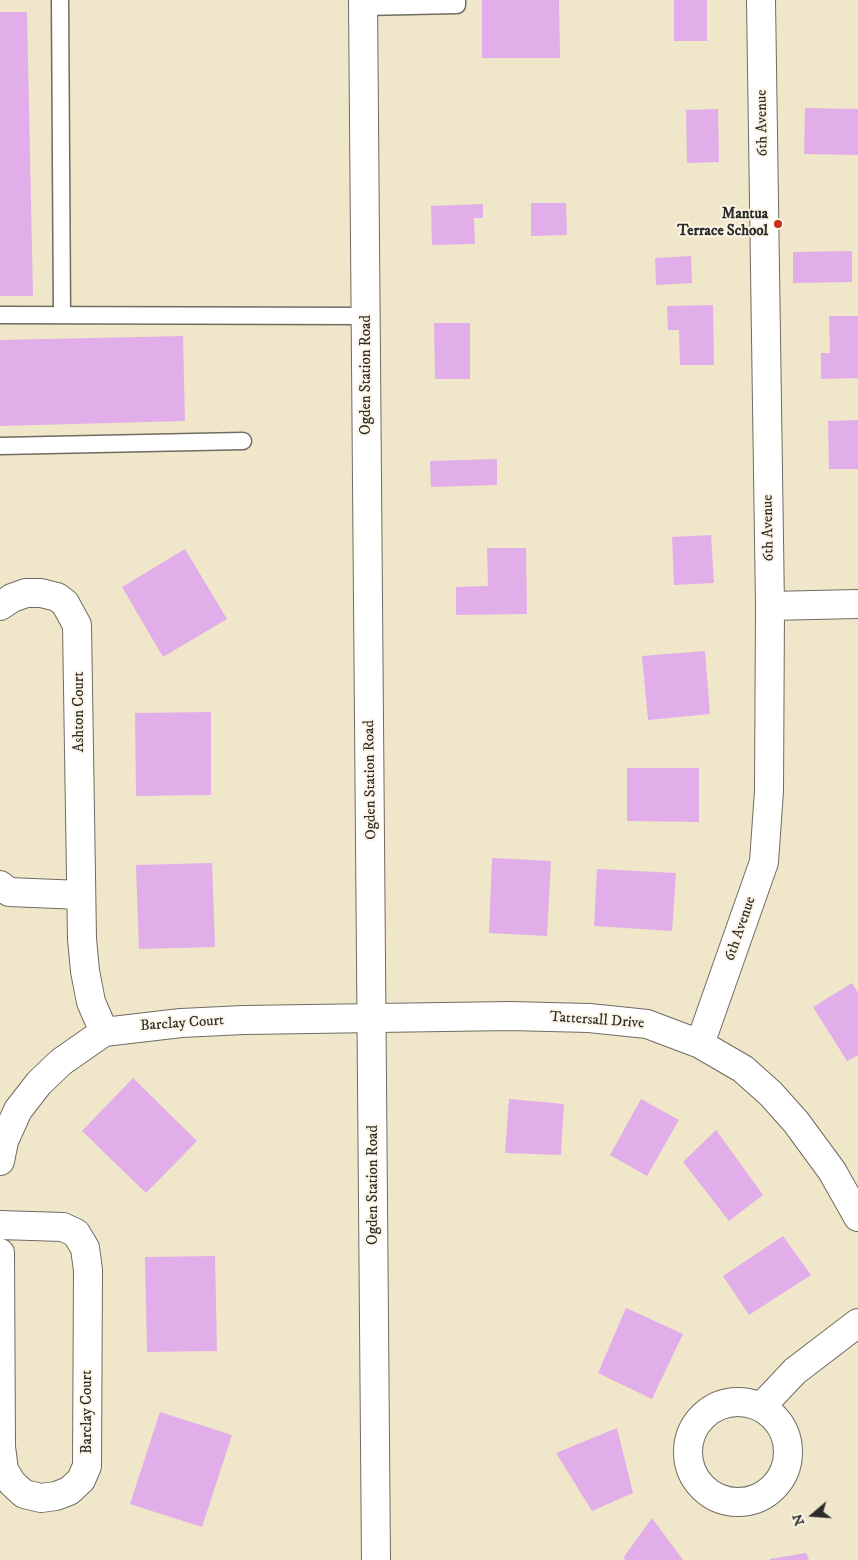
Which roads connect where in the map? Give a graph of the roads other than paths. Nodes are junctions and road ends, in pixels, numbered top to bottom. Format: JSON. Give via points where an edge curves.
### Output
{"nodes":[{"id":1,"x":60,"y":0,"type":"edge"},
{"id":2,"x":457,"y":0,"type":"edge"},
{"id":3,"x":761,"y":0,"type":"edge"},
{"id":4,"x":363,"y":3,"type":"edge"},
{"id":5,"x":0,"y":315,"type":"edge"},
{"id":6,"x":62,"y":315,"type":"junction"},
{"id":7,"x":366,"y":316,"type":"junction"},
{"id":8,"x":243,"y":441,"type":"dead end"},
{"id":9,"x":0,"y":446,"type":"edge"},
{"id":10,"x":858,"y":604,"type":"edge"},
{"id":11,"x":0,"y":606,"type":"edge"},
{"id":12,"x":770,"y":606,"type":"junction"},
{"id":13,"x":0,"y":885,"type":"edge"},
{"id":14,"x":81,"y":895,"type":"junction"},
{"id":15,"x":373,"y":1020,"type":"junction"},
{"id":16,"x":104,"y":1032,"type":"junction"},
{"id":17,"x":700,"y":1044,"type":"junction"},
{"id":18,"x":0,"y":1161,"type":"edge"},
{"id":19,"x":858,"y":1217,"type":"edge"},
{"id":20,"x":0,"y":1226,"type":"edge"},
{"id":21,"x":0,"y":1253,"type":"edge"},
{"id":22,"x":858,"y":1323,"type":"edge"},
{"id":23,"x":760,"y":1407,"type":"dead end"},
{"id":24,"x":376,"y":1560,"type":"edge"}],
"edges":[{"from":1,"to":6,"type":"lane"},
{"from":2,"to":4,"type":"lane","via":[[457,5]]},
{"from":3,"to":12,"type":"street","name":"6th Avenue"},
{"from":4,"to":7,"type":"street","name":"Ogden Station Road"},
{"from":5,"to":6,"type":"lane"},
{"from":6,"to":7,"type":"lane"},
{"from":7,"to":15,"type":"street","name":"Ogden Station Road"},
{"from":8,"to":9,"type":"lane"},
{"from":10,"to":12,"type":"street"},
{"from":11,"to":14,"type":"street","name":"Ashton Court","via":[[26,593],[49,595],[65,603],[77,625]]},
{"from":12,"to":17,"type":"street","name":"6th Avenue","via":[[769,790],[764,862]]},
{"from":13,"to":14,"type":"street","via":[[9,892]]},
{"from":14,"to":16,"type":"street","name":"Ashton Court","via":[[85,971],[92,1002]]},
{"from":15,"to":16,"type":"street","name":"Barclay Court","via":[[181,1023]]},
{"from":15,"to":17,"type":"street","name":"Tattersall Drive","via":[[510,1016],[588,1018],[647,1024]]},
{"from":15,"to":24,"type":"street","name":"Ogden Station Road"},
{"from":16,"to":18,"type":"street","name":"Barclay Court","via":[[67,1057],[39,1082],[18,1110],[4,1141]]},
{"from":17,"to":19,"type":"street","name":"Tattersall Drive","via":[[743,1069],[771,1094],[832,1171]]},
{"from":20,"to":21,"type":"street","name":"Barclay Court","via":[[62,1226],[76,1233],[85,1248],[88,1270],[87,1466],[81,1480],[69,1491],[56,1496],[41,1498],[24,1494],[4,1470],[1,1447]]},
{"from":22,"to":23,"type":"street","via":[[796,1371]]}]}
